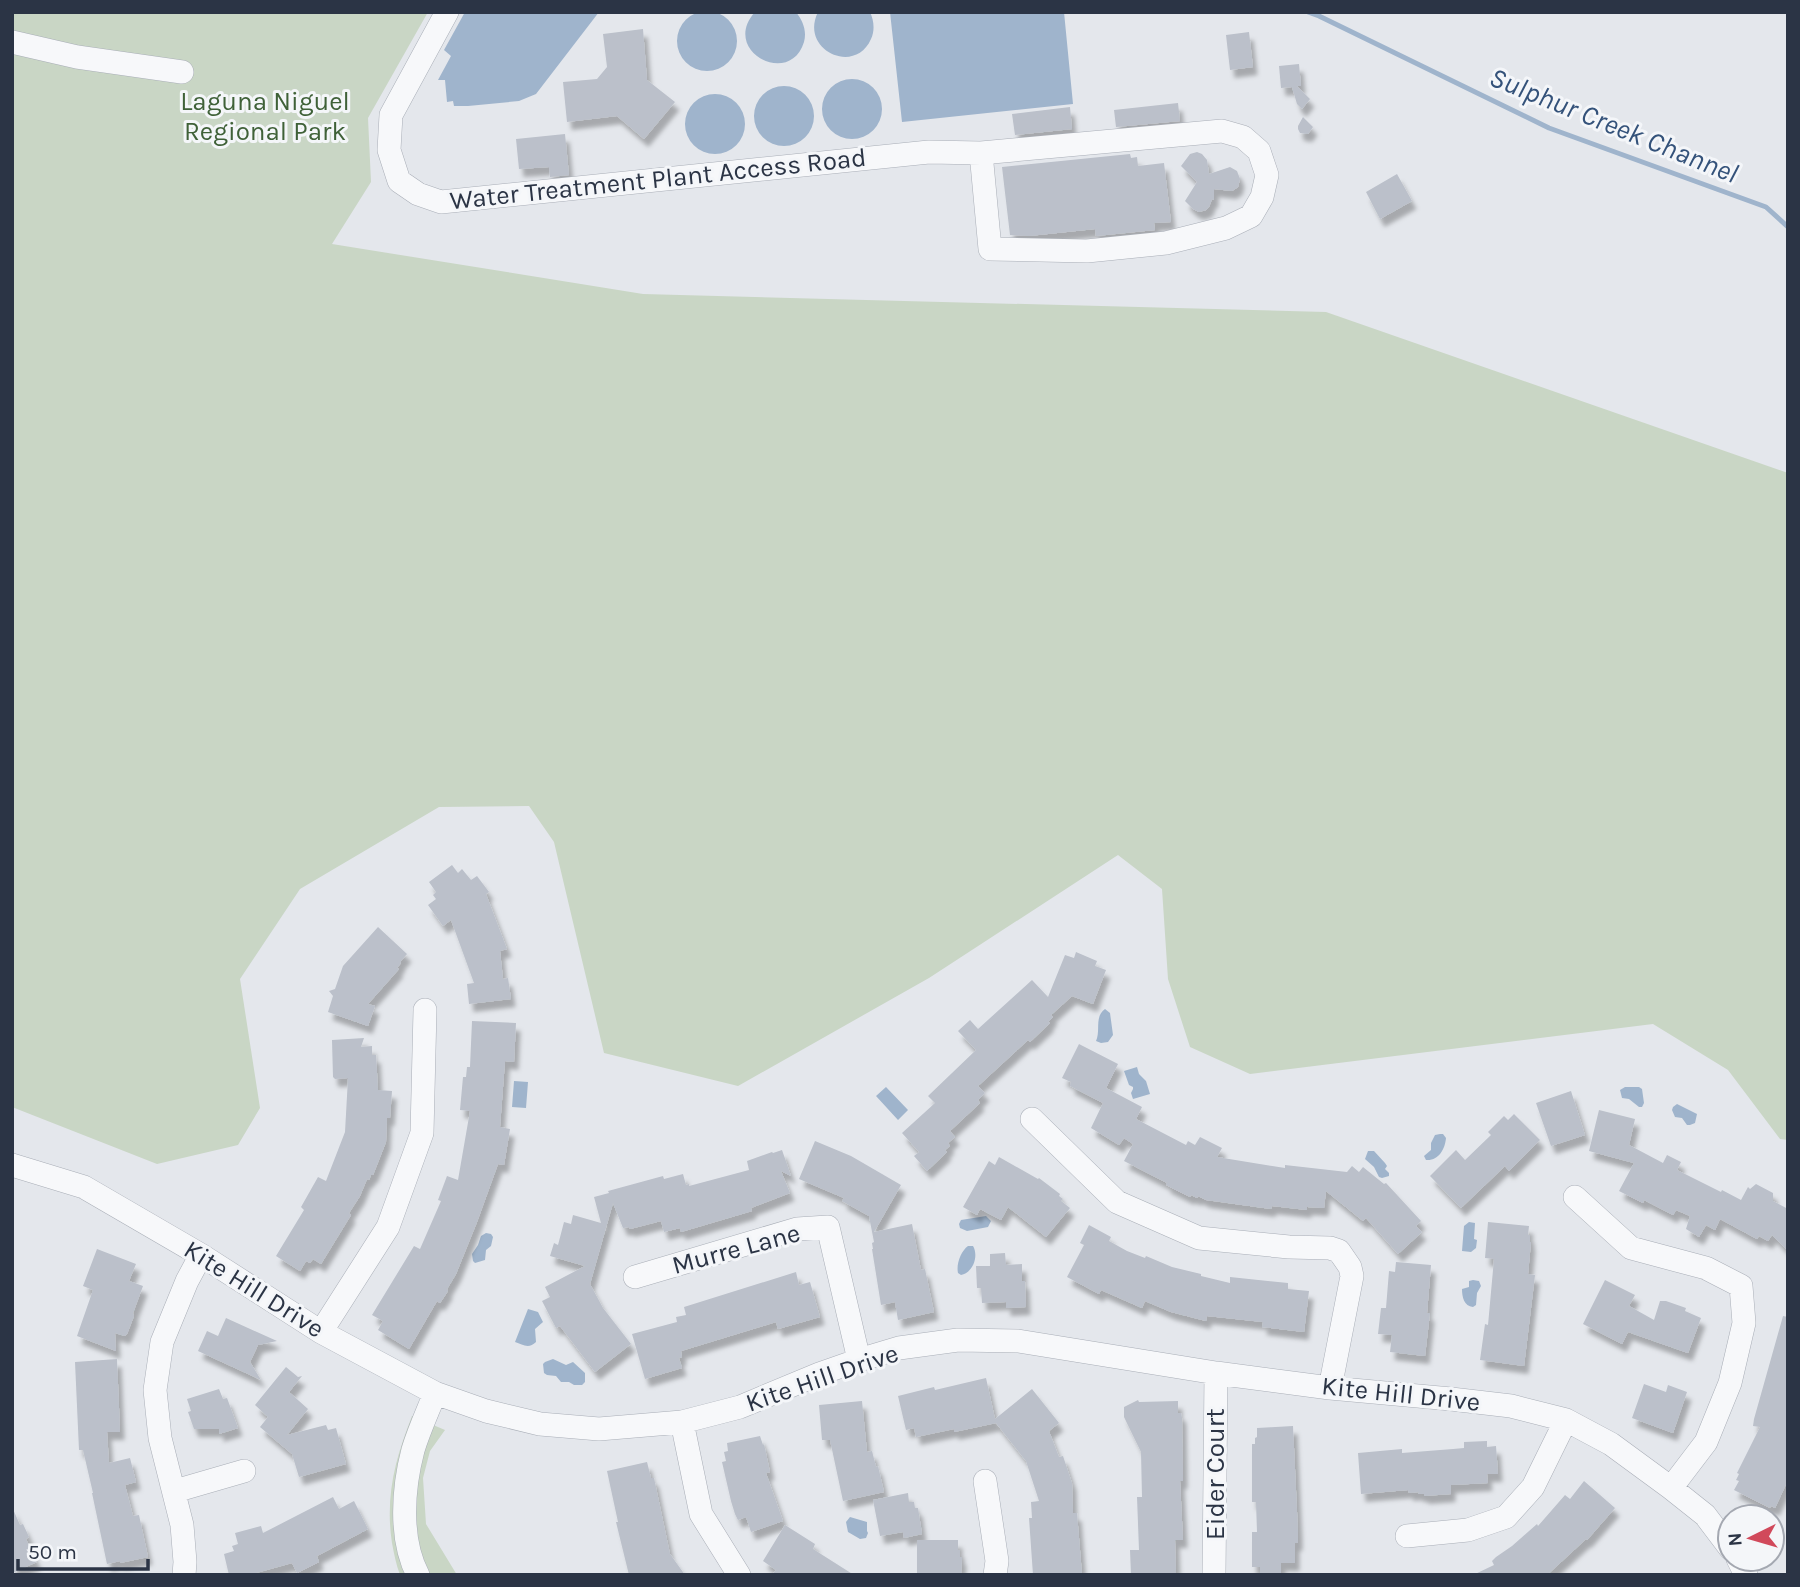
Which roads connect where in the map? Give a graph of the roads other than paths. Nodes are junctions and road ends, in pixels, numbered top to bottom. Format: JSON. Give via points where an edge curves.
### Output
{"nodes":[{"id":1,"x":447,"y":12,"type":"edge"},
{"id":2,"x":12,"y":42,"type":"edge"},
{"id":3,"x":182,"y":72,"type":"dead end"},
{"id":4,"x":981,"y":153,"type":"junction"},
{"id":5,"x":425,"y":1010,"type":"dead end"},
{"id":6,"x":1032,"y":1119,"type":"dead end"},
{"id":7,"x":12,"y":1166,"type":"edge"},
{"id":8,"x":1575,"y":1197,"type":"dead end"},
{"id":9,"x":201,"y":1255,"type":"junction"},
{"id":10,"x":635,"y":1277,"type":"dead end"},
{"id":11,"x":321,"y":1332,"type":"junction"},
{"id":12,"x":859,"y":1360,"type":"junction"},
{"id":13,"x":1216,"y":1373,"type":"junction"},
{"id":14,"x":1330,"y":1388,"type":"junction"},
{"id":15,"x":435,"y":1393,"type":"junction"},
{"id":16,"x":1566,"y":1420,"type":"junction"},
{"id":17,"x":682,"y":1422,"type":"junction"},
{"id":18,"x":244,"y":1471,"type":"dead end"},
{"id":19,"x":985,"y":1481,"type":"dead end"},
{"id":20,"x":1671,"y":1488,"type":"junction"},
{"id":21,"x":175,"y":1491,"type":"junction"},
{"id":22,"x":1716,"y":1530,"type":"edge"},
{"id":23,"x":1407,"y":1535,"type":"dead end"},
{"id":24,"x":184,"y":1575,"type":"edge"},
{"id":25,"x":418,"y":1575,"type":"edge"},
{"id":26,"x":739,"y":1575,"type":"edge"},
{"id":27,"x":995,"y":1575,"type":"edge"},
{"id":28,"x":1214,"y":1575,"type":"edge"}],
"edges":[{"from":1,"to":4,"type":"street","name":"Water Treatment Plant Access Road","via":[[391,115],[389,150],[399,181],[441,202],[929,152]]},
{"from":2,"to":3,"type":"street","via":[[76,57]]},
{"from":4,"to":4,"type":"street","name":"Water Treatment Plant Access Road","via":[[1222,131],[1243,137],[1259,151],[1266,174],[1262,197],[1251,216],[1226,229],[1166,243],[1087,251],[990,249]]},
{"from":5,"to":11,"type":"street","via":[[422,1133],[388,1227]]},
{"from":6,"to":14,"type":"street","via":[[1117,1202],[1199,1238],[1339,1251],[1352,1276]]},
{"from":7,"to":9,"type":"street","name":"Kite Hill Drive","via":[[84,1186]]},
{"from":8,"to":20,"type":"street","via":[[1631,1248],[1706,1269],[1741,1286],[1744,1323],[1730,1383],[1706,1443]]},
{"from":9,"to":11,"type":"street","name":"Kite Hill Drive"},
{"from":9,"to":21,"type":"street","via":[[162,1342],[155,1390],[160,1438]]},
{"from":10,"to":12,"type":"street","name":"Murre Lane","via":[[797,1229],[828,1227]]},
{"from":11,"to":15,"type":"street","name":"Kite Hill Drive"},
{"from":12,"to":13,"type":"street","name":"Kite Hill Drive","via":[[899,1348],[958,1340],[1018,1341]]},
{"from":12,"to":17,"type":"street","name":"Kite Hill Drive","via":[[740,1407]]},
{"from":13,"to":14,"type":"street","name":"Kite Hill Drive"},
{"from":13,"to":28,"type":"street","name":"Eider Court"},
{"from":14,"to":16,"type":"street","name":"Kite Hill Drive","via":[[1511,1406]]},
{"from":15,"to":17,"type":"street","name":"Kite Hill Drive","via":[[540,1424],[599,1429]]},
{"from":15,"to":25,"type":"street","via":[[414,1449],[405,1498],[405,1533]]},
{"from":16,"to":20,"type":"street","name":"Kite Hill Drive","via":[[1611,1444]]},
{"from":16,"to":23,"type":"street","via":[[1533,1487],[1506,1517],[1468,1530]]},
{"from":17,"to":26,"type":"street","via":[[701,1514]]},
{"from":18,"to":21,"type":"street"},
{"from":19,"to":27,"type":"street"},
{"from":20,"to":22,"type":"street","name":"Kite Hill Drive"},
{"from":21,"to":24,"type":"street"}]}
